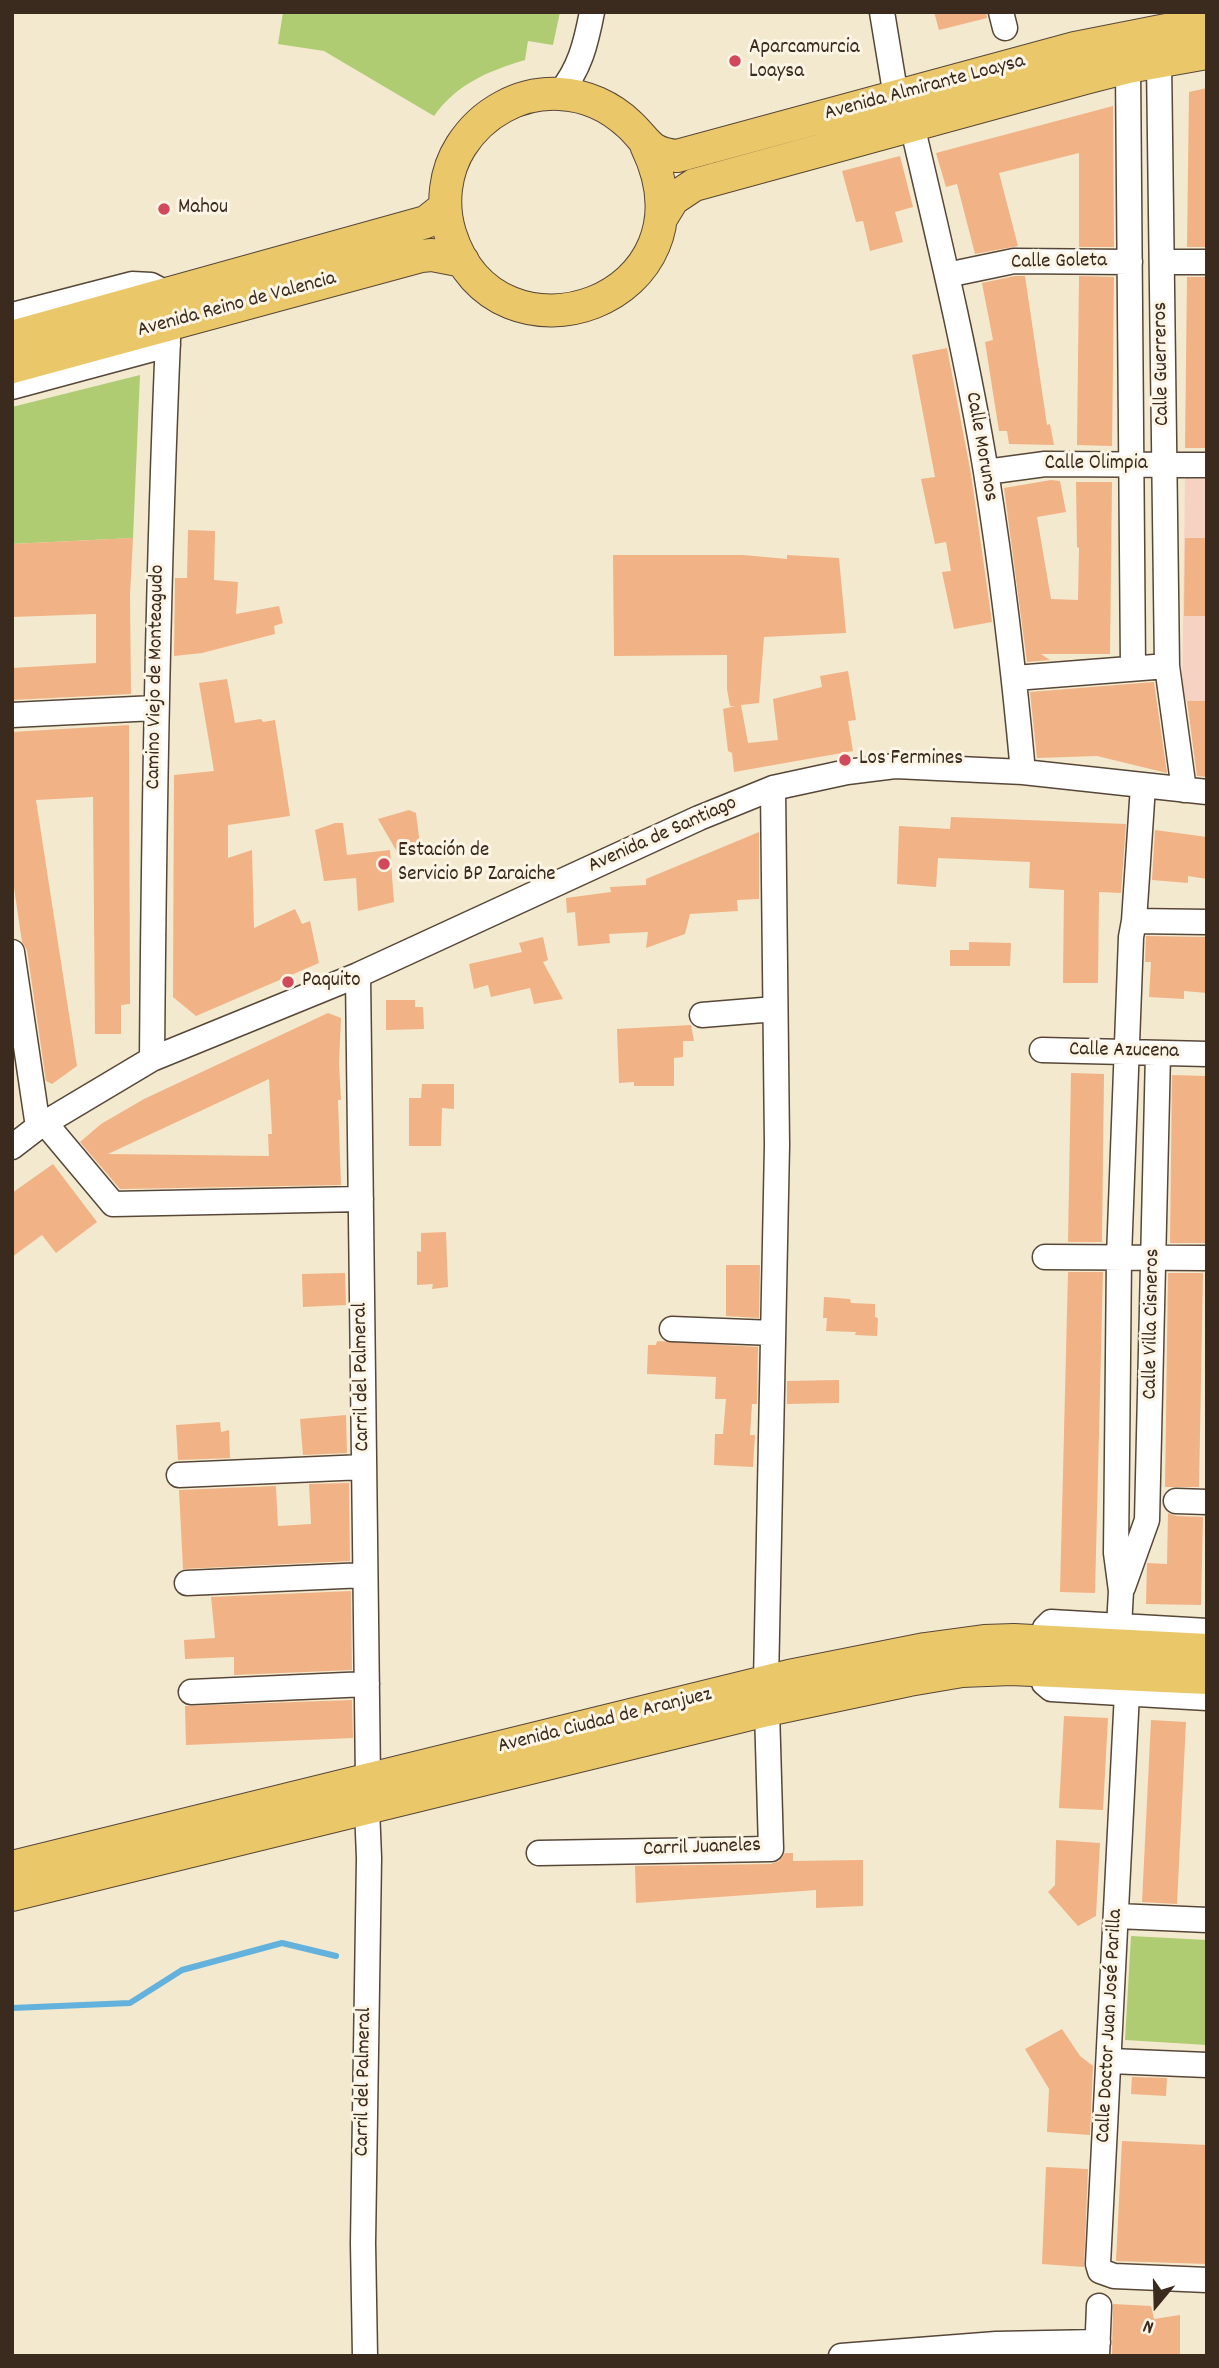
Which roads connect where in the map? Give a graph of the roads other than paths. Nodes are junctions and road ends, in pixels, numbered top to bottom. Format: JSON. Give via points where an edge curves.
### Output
{"nodes":[{"id":1,"x":882,"y":12,"type":"edge"},
{"id":2,"x":594,"y":13,"type":"edge"},
{"id":3,"x":1207,"y":22,"type":"edge"},
{"id":4,"x":585,"y":48,"type":"junction"},
{"id":5,"x":1207,"y":53,"type":"edge"},
{"id":6,"x":1159,"y":61,"type":"junction"},
{"id":7,"x":1128,"y":67,"type":"junction"},
{"id":8,"x":559,"y":94,"type":"junction"},
{"id":9,"x":896,"y":97,"type":"junction"},
{"id":10,"x":594,"y":102,"type":"junction"},
{"id":11,"x":912,"y":125,"type":"junction"},
{"id":12,"x":646,"y":145,"type":"junction"},
{"id":13,"x":445,"y":207,"type":"junction"},
{"id":14,"x":662,"y":217,"type":"junction"},
{"id":15,"x":463,"y":261,"type":"junction"},
{"id":16,"x":1130,"y":262,"type":"junction"},
{"id":17,"x":1162,"y":262,"type":"junction"},
{"id":18,"x":1207,"y":262,"type":"edge"},
{"id":19,"x":947,"y":275,"type":"junction"},
{"id":20,"x":12,"y":316,"type":"edge"},
{"id":21,"x":169,"y":322,"type":"junction"},
{"id":22,"x":12,"y":337,"type":"edge"},
{"id":23,"x":12,"y":367,"type":"edge"},
{"id":24,"x":12,"y":387,"type":"edge"},
{"id":25,"x":1132,"y":464,"type":"junction"},
{"id":26,"x":1164,"y":465,"type":"junction"},
{"id":27,"x":1207,"y":465,"type":"edge"},
{"id":28,"x":986,"y":472,"type":"junction"},
{"id":29,"x":1167,"y":666,"type":"junction"},
{"id":30,"x":1133,"y":668,"type":"junction"},
{"id":31,"x":1014,"y":678,"type":"junction"},
{"id":32,"x":155,"y":708,"type":"junction"},
{"id":33,"x":12,"y":715,"type":"edge"},
{"id":34,"x":1023,"y":772,"type":"junction"},
{"id":35,"x":1143,"y":786,"type":"junction"},
{"id":36,"x":773,"y":788,"type":"junction"},
{"id":37,"x":1195,"y":791,"type":"edge"},
{"id":38,"x":1134,"y":921,"type":"junction"},
{"id":39,"x":1207,"y":922,"type":"edge"},
{"id":40,"x":12,"y":952,"type":"edge"},
{"id":41,"x":358,"y":975,"type":"junction"},
{"id":42,"x":775,"y":1009,"type":"junction"},
{"id":43,"x":702,"y":1015,"type":"dead end"},
{"id":44,"x":1042,"y":1050,"type":"dead end"},
{"id":45,"x":1126,"y":1052,"type":"junction"},
{"id":46,"x":1158,"y":1053,"type":"junction"},
{"id":47,"x":1207,"y":1054,"type":"edge"},
{"id":48,"x":152,"y":1059,"type":"junction"},
{"id":49,"x":42,"y":1125,"type":"junction"},
{"id":50,"x":12,"y":1147,"type":"edge"},
{"id":51,"x":361,"y":1199,"type":"junction"},
{"id":52,"x":1045,"y":1257,"type":"dead end"},
{"id":53,"x":1119,"y":1257,"type":"junction"},
{"id":54,"x":1155,"y":1258,"type":"junction"},
{"id":55,"x":1207,"y":1258,"type":"edge"},
{"id":56,"x":672,"y":1329,"type":"dead end"},
{"id":57,"x":773,"y":1333,"type":"junction"},
{"id":58,"x":364,"y":1467,"type":"junction"},
{"id":59,"x":179,"y":1475,"type":"dead end"},
{"id":60,"x":1176,"y":1501,"type":"dead end"},
{"id":61,"x":1207,"y":1502,"type":"edge"},
{"id":62,"x":365,"y":1575,"type":"junction"},
{"id":63,"x":187,"y":1583,"type":"dead end"},
{"id":64,"x":1121,"y":1591,"type":"junction"},
{"id":65,"x":1207,"y":1631,"type":"edge"},
{"id":66,"x":1207,"y":1650,"type":"edge"},
{"id":67,"x":1042,"y":1656,"type":"junction"},
{"id":68,"x":1123,"y":1660,"type":"junction"},
{"id":69,"x":1207,"y":1678,"type":"edge"},
{"id":70,"x":366,"y":1684,"type":"junction"},
{"id":71,"x":191,"y":1692,"type":"dead end"},
{"id":72,"x":767,"y":1696,"type":"junction"},
{"id":73,"x":1207,"y":1698,"type":"edge"},
{"id":74,"x":368,"y":1794,"type":"junction"},
{"id":75,"x":539,"y":1853,"type":"dead end"},
{"id":76,"x":12,"y":1867,"type":"edge"},
{"id":77,"x":12,"y":1895,"type":"edge"},
{"id":78,"x":1117,"y":1916,"type":"junction"},
{"id":79,"x":1207,"y":1920,"type":"edge"},
{"id":80,"x":1110,"y":2061,"type":"junction"},
{"id":81,"x":1207,"y":2065,"type":"edge"},
{"id":82,"x":1207,"y":2280,"type":"edge"},
{"id":83,"x":1099,"y":2306,"type":"dead end"},
{"id":84,"x":1097,"y":2349,"type":"edge"},
{"id":85,"x":365,"y":2356,"type":"edge"},
{"id":86,"x":841,"y":2356,"type":"edge"}],
"edges":[{"from":1,"to":9,"type":"street"},
{"from":2,"to":4,"type":"street"},
{"from":3,"to":9,"type":"main road","name":"Avenida Almirante Loaysa","via":[[1075,48]]},
{"from":4,"to":8,"type":"street","via":[[573,77]]},
{"from":4,"to":10,"type":"street"},
{"from":5,"to":6,"type":"main road","name":"Avenida Almirante Loaysa"},
{"from":6,"to":7,"type":"main road","name":"Avenida Almirante Loaysa"},
{"from":6,"to":17,"type":"street","name":"Calle Guerreros"},
{"from":7,"to":11,"type":"main road","name":"Avenida Almirante Loaysa"},
{"from":7,"to":16,"type":"street","name":"Calle Guerreros"},
{"from":8,"to":10,"type":"main road"},
{"from":8,"to":13,"type":"main road","via":[[508,104],[479,123],[451,167]]},
{"from":9,"to":12,"type":"main road","name":"Avenida Almirante Loaysa","via":[[685,154],[668,155]]},
{"from":10,"to":12,"type":"main road","via":[[615,112]]},
{"from":11,"to":14,"type":"main road","name":"Avenida Almirante Loaysa","via":[[694,185],[673,199]]},
{"from":11,"to":19,"type":"street","name":"Calle Morunos"},
{"from":12,"to":14,"type":"main road","via":[[657,168]]},
{"from":13,"to":15,"type":"main road"},
{"from":13,"to":21,"type":"main road","name":"Avenida Reino de Valencia","via":[[426,222]]},
{"from":14,"to":15,"type":"main road","via":[[657,238],[636,274],[602,300],[582,307],[540,310],[520,305],[483,284]]},
{"from":15,"to":21,"type":"main road","name":"Avenida Reino de Valencia","via":[[421,256]]},
{"from":16,"to":19,"type":"street","name":"Calle Goleta","via":[[1014,261]]},
{"from":16,"to":25,"type":"street","name":"Calle Guerreros"},
{"from":17,"to":18,"type":"street"},
{"from":17,"to":26,"type":"street","name":"Calle Guerreros"},
{"from":19,"to":28,"type":"street","name":"Calle Morunos"},
{"from":20,"to":21,"type":"street","via":[[132,284],[150,285]]},
{"from":21,"to":22,"type":"main road","name":"Avenida Reino de Valencia"},
{"from":21,"to":23,"type":"main road","name":"Avenida Reino de Valencia"},
{"from":21,"to":24,"type":"street"},
{"from":21,"to":32,"type":"street","name":"Camino Viejo de Monteagudo"},
{"from":25,"to":26,"type":"street","name":"Calle Olimpia"},
{"from":25,"to":28,"type":"street","name":"Calle Olimpia","via":[[1045,464]]},
{"from":25,"to":30,"type":"street","name":"Calle Guerreros"},
{"from":26,"to":27,"type":"street","name":"Calle Olimpia"},
{"from":26,"to":29,"type":"street","name":"Calle Guerreros"},
{"from":28,"to":31,"type":"street","name":"Calle Morunos"},
{"from":29,"to":30,"type":"street"},
{"from":29,"to":37,"type":"street","name":"Calle Guerreros"},
{"from":30,"to":31,"type":"street"},
{"from":31,"to":34,"type":"street","name":"Calle Morunos"},
{"from":32,"to":33,"type":"street"},
{"from":32,"to":48,"type":"street","name":"Camino Viejo de Monteagudo"},
{"from":34,"to":35,"type":"street","name":"Avenida de Santiago"},
{"from":34,"to":36,"type":"street","name":"Avenida de Santiago","via":[[895,766]]},
{"from":35,"to":37,"type":"street","name":"Avenida de Santiago"},
{"from":35,"to":38,"type":"street","name":"Calle Villa Cisneros"},
{"from":36,"to":41,"type":"street","name":"Avenida de Santiago"},
{"from":36,"to":42,"type":"street"},
{"from":38,"to":39,"type":"street"},
{"from":38,"to":45,"type":"street","name":"Calle Villa Cisneros"},
{"from":40,"to":49,"type":"street"},
{"from":41,"to":48,"type":"street","name":"Avenida de Santiago"},
{"from":41,"to":51,"type":"street","name":"Carril del Palmeral"},
{"from":42,"to":43,"type":"street"},
{"from":42,"to":57,"type":"street"},
{"from":44,"to":45,"type":"street","name":"Calle Azucena"},
{"from":45,"to":46,"type":"street","name":"Calle Azucena"},
{"from":45,"to":53,"type":"street","name":"Calle Villa Cisneros"},
{"from":46,"to":47,"type":"street","name":"Calle Azucena"},
{"from":46,"to":54,"type":"street","name":"Calle Villa Cisneros"},
{"from":48,"to":49,"type":"street","name":"Avenida de Santiago"},
{"from":49,"to":50,"type":"street","name":"Avenida de Santiago"},
{"from":49,"to":51,"type":"street","via":[[113,1204]]},
{"from":51,"to":58,"type":"street","name":"Carril del Palmeral"},
{"from":52,"to":53,"type":"street"},
{"from":53,"to":54,"type":"street"},
{"from":53,"to":64,"type":"street","name":"Calle Villa Cisneros","via":[[1116,1553]]},
{"from":54,"to":55,"type":"street"},
{"from":54,"to":64,"type":"street","name":"Calle Villa Cisneros","via":[[1147,1520]]},
{"from":56,"to":57,"type":"street"},
{"from":57,"to":72,"type":"street"},
{"from":58,"to":59,"type":"street"},
{"from":58,"to":62,"type":"street","name":"Carril del Palmeral"},
{"from":60,"to":61,"type":"street"},
{"from":62,"to":63,"type":"street"},
{"from":62,"to":70,"type":"street","name":"Carril del Palmeral"},
{"from":64,"to":68,"type":"street","name":"Calle Villa Cisneros"},
{"from":65,"to":68,"type":"street"},
{"from":66,"to":68,"type":"main road","name":"Avenida Ciudad de Aranjuez"},
{"from":67,"to":68,"type":"main road","name":"Avenida Ciudad de Aranjuez"},
{"from":67,"to":68,"type":"street","via":[[1044,1683],[1051,1689]]},
{"from":67,"to":72,"type":"main road","name":"Avenida Ciudad de Aranjuez","via":[[984,1641],[926,1649]]},
{"from":68,"to":69,"type":"main road","name":"Avenida Ciudad de Aranjuez"},
{"from":68,"to":73,"type":"street"},
{"from":68,"to":78,"type":"street","name":"Calle Doctor Juan José Parilla"},
{"from":70,"to":71,"type":"street"},
{"from":70,"to":74,"type":"street","name":"Carril del Palmeral"},
{"from":72,"to":74,"type":"main road","name":"Avenida Ciudad de Aranjuez"},
{"from":72,"to":75,"type":"street","name":"Carril Juaneles","via":[[771,1849]]},
{"from":74,"to":76,"type":"main road","name":"Avenida Ciudad de Aranjuez"},
{"from":74,"to":77,"type":"main road","name":"Avenida Ciudad de Aranjuez"},
{"from":74,"to":85,"type":"street","name":"Carril del Palmeral"},
{"from":78,"to":79,"type":"street"},
{"from":78,"to":80,"type":"street","name":"Calle Doctor Juan José Parilla"},
{"from":80,"to":81,"type":"street"},
{"from":80,"to":82,"type":"street","name":"Calle Doctor Juan José Parilla","via":[[1100,2270],[1114,2276]]},
{"from":83,"to":84,"type":"street"},
{"from":84,"to":86,"type":"street","via":[[996,2344]]}]}
